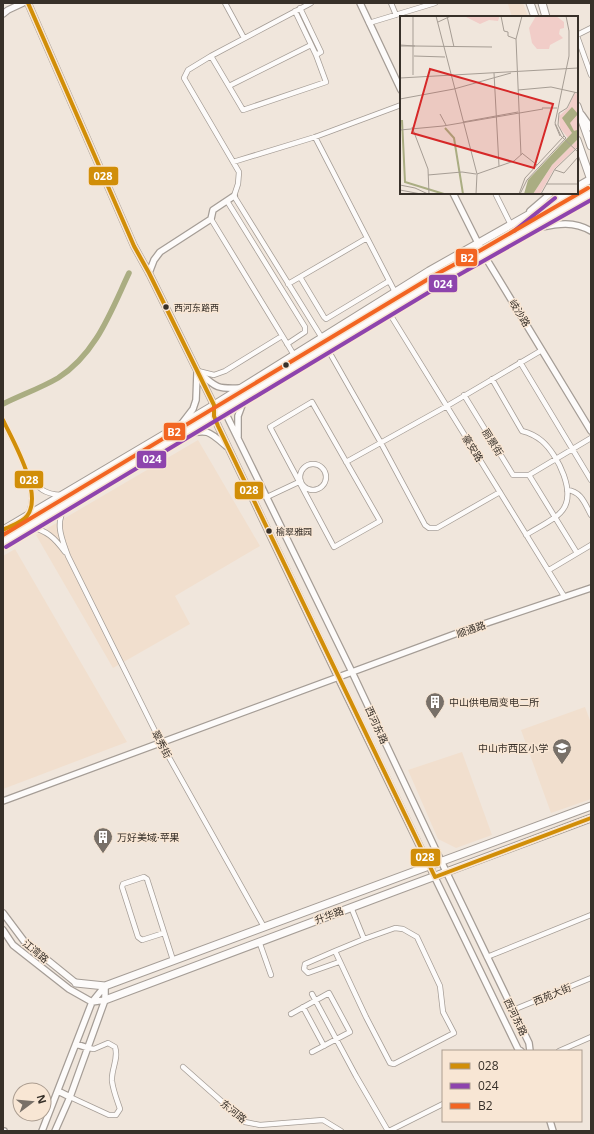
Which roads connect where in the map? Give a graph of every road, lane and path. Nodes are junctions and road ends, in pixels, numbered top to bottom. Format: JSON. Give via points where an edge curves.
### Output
{"nodes":[{"id":1,"x":23,"y":3,"type":"edge"},
{"id":2,"x":28,"y":3,"type":"edge"},
{"id":3,"x":225,"y":3,"type":"edge"},
{"id":4,"x":310,"y":3,"type":"edge"},
{"id":5,"x":360,"y":3,"type":"edge"},
{"id":6,"x":391,"y":3,"type":"edge"},
{"id":7,"x":435,"y":3,"type":"edge"},
{"id":8,"x":530,"y":3,"type":"edge"},
{"id":9,"x":542,"y":3,"type":"edge"},
{"id":10,"x":300,"y":8,"type":"junction"},
{"id":11,"x":295,"y":11,"type":"junction"},
{"id":12,"x":3,"y":14,"type":"edge"},
{"id":13,"x":396,"y":14,"type":"junction"},
{"id":14,"x":535,"y":16,"type":"edge"},
{"id":15,"x":546,"y":16,"type":"edge"},
{"id":16,"x":369,"y":23,"type":"junction"},
{"id":17,"x":591,"y":28,"type":"edge"},
{"id":18,"x":578,"y":34,"type":"edge"},
{"id":19,"x":244,"y":38,"type":"junction"},
{"id":20,"x":578,"y":38,"type":"edge"},
{"id":21,"x":311,"y":45,"type":"junction"},
{"id":22,"x":316,"y":55,"type":"junction"},
{"id":23,"x":211,"y":56,"type":"junction"},
{"id":24,"x":591,"y":75,"type":"edge"},
{"id":25,"x":229,"y":86,"type":"junction"},
{"id":26,"x":400,"y":88,"type":"edge"},
{"id":27,"x":400,"y":105,"type":"edge"},
{"id":28,"x":578,"y":108,"type":"edge"},
{"id":29,"x":578,"y":110,"type":"edge"},
{"id":30,"x":591,"y":128,"type":"edge"},
{"id":31,"x":315,"y":137,"type":"junction"},
{"id":32,"x":578,"y":143,"type":"edge"},
{"id":33,"x":591,"y":146,"type":"edge"},
{"id":34,"x":233,"y":162,"type":"junction"},
{"id":35,"x":591,"y":179,"type":"edge"},
{"id":36,"x":578,"y":186,"type":"edge"},
{"id":37,"x":591,"y":193,"type":"edge"},
{"id":38,"x":453,"y":194,"type":"edge"},
{"id":39,"x":496,"y":194,"type":"edge"},
{"id":40,"x":550,"y":194,"type":"edge"},
{"id":41,"x":565,"y":194,"type":"edge"},
{"id":42,"x":234,"y":196,"type":"junction"},
{"id":43,"x":227,"y":200,"type":"junction"},
{"id":44,"x":210,"y":219,"type":"junction"},
{"id":45,"x":522,"y":219,"type":"junction"},
{"id":46,"x":511,"y":225,"type":"junction"},
{"id":47,"x":527,"y":230,"type":"junction"},
{"id":48,"x":591,"y":231,"type":"edge"},
{"id":49,"x":367,"y":238,"type":"junction"},
{"id":50,"x":478,"y":244,"type":"junction"},
{"id":51,"x":484,"y":255,"type":"junction"},
{"id":52,"x":149,"y":273,"type":"junction"},
{"id":53,"x":300,"y":277,"type":"junction"},
{"id":54,"x":389,"y":281,"type":"junction"},
{"id":55,"x":288,"y":284,"type":"junction"},
{"id":56,"x":395,"y":292,"type":"junction"},
{"id":57,"x":384,"y":299,"type":"junction"},
{"id":58,"x":388,"y":311,"type":"junction"},
{"id":59,"x":282,"y":336,"type":"junction"},
{"id":60,"x":322,"y":338,"type":"junction"},
{"id":61,"x":287,"y":344,"type":"junction"},
{"id":62,"x":327,"y":348,"type":"junction"},
{"id":63,"x":542,"y":350,"type":"junction"},
{"id":64,"x":294,"y":355,"type":"junction"},
{"id":65,"x":520,"y":362,"type":"junction"},
{"id":66,"x":197,"y":370,"type":"junction"},
{"id":67,"x":492,"y":379,"type":"junction"},
{"id":68,"x":242,"y":388,"type":"junction"},
{"id":69,"x":464,"y":396,"type":"junction"},
{"id":70,"x":245,"y":397,"type":"junction"},
{"id":71,"x":214,"y":405,"type":"junction"},
{"id":72,"x":447,"y":406,"type":"junction"},
{"id":73,"x":224,"y":410,"type":"junction"},
{"id":74,"x":214,"y":416,"type":"junction"},
{"id":75,"x":3,"y":420,"type":"edge"},
{"id":76,"x":180,"y":425,"type":"junction"},
{"id":77,"x":591,"y":431,"type":"edge"},
{"id":78,"x":183,"y":434,"type":"junction"},
{"id":79,"x":591,"y":438,"type":"edge"},
{"id":80,"x":238,"y":439,"type":"junction"},
{"id":81,"x":381,"y":443,"type":"junction"},
{"id":82,"x":228,"y":447,"type":"junction"},
{"id":83,"x":572,"y":449,"type":"junction"},
{"id":84,"x":556,"y":459,"type":"junction"},
{"id":85,"x":346,"y":462,"type":"junction"},
{"id":86,"x":27,"y":472,"type":"junction"},
{"id":87,"x":529,"y":475,"type":"junction"},
{"id":88,"x":591,"y":480,"type":"edge"},
{"id":89,"x":300,"y":481,"type":"junction"},
{"id":90,"x":567,"y":490,"type":"junction"},
{"id":91,"x":500,"y":492,"type":"junction"},
{"id":92,"x":63,"y":495,"type":"junction"},
{"id":93,"x":267,"y":497,"type":"junction"},
{"id":94,"x":67,"y":503,"type":"junction"},
{"id":95,"x":591,"y":515,"type":"edge"},
{"id":96,"x":28,"y":516,"type":"junction"},
{"id":97,"x":554,"y":517,"type":"junction"},
{"id":98,"x":29,"y":526,"type":"junction"},
{"id":99,"x":3,"y":530,"type":"edge"},
{"id":100,"x":526,"y":534,"type":"junction"},
{"id":101,"x":3,"y":542,"type":"edge"},
{"id":102,"x":591,"y":545,"type":"edge"},
{"id":103,"x":576,"y":553,"type":"junction"},
{"id":104,"x":68,"y":556,"type":"junction"},
{"id":105,"x":549,"y":570,"type":"junction"},
{"id":106,"x":591,"y":588,"type":"edge"},
{"id":107,"x":564,"y":596,"type":"junction"},
{"id":108,"x":352,"y":672,"type":"junction"},
{"id":109,"x":338,"y":677,"type":"junction"},
{"id":110,"x":161,"y":743,"type":"junction"},
{"id":111,"x":3,"y":801,"type":"edge"},
{"id":112,"x":588,"y":807,"type":"edge"},
{"id":113,"x":590,"y":821,"type":"edge"},
{"id":114,"x":441,"y":861,"type":"junction"},
{"id":115,"x":429,"y":865,"type":"junction"},
{"id":116,"x":446,"y":873,"type":"junction"},
{"id":117,"x":435,"y":877,"type":"junction"},
{"id":118,"x":351,"y":907,"type":"junction"},
{"id":119,"x":3,"y":913,"type":"edge"},
{"id":120,"x":591,"y":915,"type":"edge"},
{"id":121,"x":264,"y":927,"type":"junction"},
{"id":122,"x":3,"y":930,"type":"edge"},
{"id":123,"x":164,"y":933,"type":"junction"},
{"id":124,"x":364,"y":939,"type":"junction"},
{"id":125,"x":259,"y":941,"type":"junction"},
{"id":126,"x":335,"y":951,"type":"junction"},
{"id":127,"x":487,"y":957,"type":"junction"},
{"id":128,"x":173,"y":960,"type":"junction"},
{"id":129,"x":339,"y":962,"type":"junction"},
{"id":130,"x":271,"y":975,"type":"dead end"},
{"id":131,"x":591,"y":978,"type":"edge"},
{"id":132,"x":76,"y":983,"type":"joint"},
{"id":133,"x":105,"y":986,"type":"junction"},
{"id":134,"x":312,"y":994,"type":"dead end"},
{"id":135,"x":105,"y":1000,"type":"junction"},
{"id":136,"x":315,"y":1000,"type":"junction"},
{"id":137,"x":92,"y":1002,"type":"junction"},
{"id":138,"x":303,"y":1007,"type":"junction"},
{"id":139,"x":513,"y":1010,"type":"junction"},
{"id":140,"x":291,"y":1014,"type":"dead end"},
{"id":141,"x":591,"y":1037,"type":"edge"},
{"id":142,"x":336,"y":1039,"type":"junction"},
{"id":143,"x":76,"y":1044,"type":"junction"},
{"id":144,"x":324,"y":1046,"type":"junction"},
{"id":145,"x":88,"y":1048,"type":"junction"},
{"id":146,"x":520,"y":1050,"type":"edge"},
{"id":147,"x":530,"y":1050,"type":"edge"},
{"id":148,"x":561,"y":1050,"type":"edge"},
{"id":149,"x":312,"y":1052,"type":"dead end"},
{"id":150,"x":183,"y":1067,"type":"dead end"},
{"id":151,"x":58,"y":1092,"type":"junction"},
{"id":152,"x":70,"y":1097,"type":"junction"},
{"id":153,"x":442,"y":1104,"type":"edge"},
{"id":154,"x":42,"y":1131,"type":"edge"},
{"id":155,"x":55,"y":1131,"type":"edge"},
{"id":156,"x":341,"y":1131,"type":"edge"},
{"id":157,"x":388,"y":1131,"type":"edge"}],
"edges":[{"from":1,"to":12,"type":"street"},
{"from":2,"to":52,"type":"street","name":"西河东路","via":[[134,246]]},
{"from":3,"to":19,"type":"street"},
{"from":4,"to":10,"type":"street"},
{"from":5,"to":16,"type":"street"},
{"from":6,"to":13,"type":"street"},
{"from":7,"to":13,"type":"street"},
{"from":8,"to":14,"type":"main road"},
{"from":9,"to":15,"type":"main road"},
{"from":10,"to":11,"type":"street"},
{"from":10,"to":22,"type":"street","via":[[321,52]]},
{"from":11,"to":19,"type":"street"},
{"from":11,"to":21,"type":"street"},
{"from":13,"to":16,"type":"street"},
{"from":16,"to":26,"type":"street"},
{"from":17,"to":18,"type":"street"},
{"from":19,"to":23,"type":"street"},
{"from":20,"to":24,"type":"street"},
{"from":21,"to":22,"type":"street"},
{"from":21,"to":25,"type":"street"},
{"from":22,"to":25,"type":"street","via":[[326,82],[243,110]]},
{"from":23,"to":25,"type":"street"},
{"from":23,"to":34,"type":"street","via":[[188,70],[184,78]]},
{"from":27,"to":31,"type":"street"},
{"from":28,"to":30,"type":"street"},
{"from":29,"to":33,"type":"main road"},
{"from":31,"to":34,"type":"street"},
{"from":31,"to":49,"type":"street"},
{"from":32,"to":35,"type":"main road"},
{"from":34,"to":42,"type":"street","via":[[239,172]]},
{"from":35,"to":36,"type":"main road"},
{"from":37,"to":47,"type":"main road"},
{"from":38,"to":50,"type":"street","name":"岐沙路"},
{"from":39,"to":46,"type":"street"},
{"from":40,"to":45,"type":"street"},
{"from":41,"to":45,"type":"main road"},
{"from":42,"to":43,"type":"street"},
{"from":42,"to":55,"type":"street"},
{"from":43,"to":44,"type":"street","via":[[213,210]]},
{"from":43,"to":61,"type":"street","via":[[305,327],[305,332]]},
{"from":44,"to":52,"type":"street","via":[[160,252]]},
{"from":44,"to":59,"type":"street"},
{"from":45,"to":46,"type":"main road"},
{"from":46,"to":50,"type":"main road"},
{"from":47,"to":48,"type":"street","via":[[562,223],[581,225]]},
{"from":47,"to":51,"type":"main road"},
{"from":49,"to":53,"type":"street"},
{"from":49,"to":54,"type":"street"},
{"from":50,"to":51,"type":"street","name":"岐沙路"},
{"from":50,"to":56,"type":"main road"},
{"from":51,"to":58,"type":"main road"},
{"from":51,"to":63,"type":"street","name":"岐沙路"},
{"from":52,"to":66,"type":"street","name":"西河东路"},
{"from":53,"to":54,"type":"street","via":[[326,319]]},
{"from":53,"to":55,"type":"street"},
{"from":54,"to":56,"type":"street"},
{"from":55,"to":60,"type":"street"},
{"from":56,"to":57,"type":"main road"},
{"from":57,"to":58,"type":"street","name":"豪安路"},
{"from":57,"to":60,"type":"main road"},
{"from":58,"to":62,"type":"main road"},
{"from":58,"to":72,"type":"street","name":"豪安路"},
{"from":59,"to":61,"type":"street"},
{"from":59,"to":66,"type":"street","via":[[224,371],[214,375]]},
{"from":60,"to":64,"type":"main road"},
{"from":61,"to":64,"type":"street"},
{"from":62,"to":70,"type":"main road"},
{"from":62,"to":81,"type":"street"},
{"from":63,"to":65,"type":"street"},
{"from":63,"to":77,"type":"street","name":"岐沙路"},
{"from":64,"to":68,"type":"main road"},
{"from":65,"to":67,"type":"street"},
{"from":65,"to":83,"type":"street"},
{"from":66,"to":68,"type":"street","via":[[212,385],[223,389]]},
{"from":66,"to":71,"type":"street","name":"西河东路"},
{"from":66,"to":76,"type":"street","via":[[196,400]]},
{"from":67,"to":69,"type":"street"},
{"from":67,"to":84,"type":"street","via":[[522,431],[542,441]]},
{"from":68,"to":71,"type":"main road"},
{"from":69,"to":72,"type":"street"},
{"from":69,"to":87,"type":"street","name":"丽景街","via":[[513,475]]},
{"from":70,"to":73,"type":"main road"},
{"from":70,"to":80,"type":"street","via":[[238,416]]},
{"from":71,"to":73,"type":"street"},
{"from":71,"to":74,"type":"street","name":"西河东路"},
{"from":71,"to":76,"type":"main road"},
{"from":72,"to":81,"type":"street"},
{"from":72,"to":91,"type":"street","name":"豪安路"},
{"from":73,"to":74,"type":"main road"},
{"from":73,"to":80,"type":"street","name":"西河东路"},
{"from":74,"to":78,"type":"main road"},
{"from":74,"to":82,"type":"street","name":"西河东路"},
{"from":75,"to":86,"type":"street"},
{"from":76,"to":92,"type":"main road"},
{"from":78,"to":82,"type":"street","via":[[201,430]]},
{"from":78,"to":94,"type":"main road"},
{"from":79,"to":83,"type":"street"},
{"from":80,"to":93,"type":"street","name":"西河东路"},
{"from":81,"to":85,"type":"street"},
{"from":81,"to":91,"type":"street","via":[[429,528],[437,528]]},
{"from":82,"to":109,"type":"street","name":"西河东路"},
{"from":83,"to":84,"type":"street"},
{"from":83,"to":88,"type":"street"},
{"from":84,"to":87,"type":"street"},
{"from":84,"to":90,"type":"street","via":[[565,478]]},
{"from":85,"to":89,"type":"street","via":[[312,402],[270,427]]},
{"from":85,"to":89,"type":"street","via":[[380,521],[334,547]]},
{"from":86,"to":92,"type":"street","via":[[41,490]]},
{"from":86,"to":96,"type":"street","via":[[32,498]]},
{"from":87,"to":97,"type":"street"},
{"from":89,"to":89,"type":"street","via":[[304,469],[311,464],[319,465],[325,471],[324,484],[318,489],[310,489]]},
{"from":89,"to":93,"type":"street"},
{"from":90,"to":95,"type":"street","via":[[579,494]]},
{"from":90,"to":97,"type":"street","via":[[567,501],[561,513]]},
{"from":91,"to":100,"type":"street","name":"豪安路"},
{"from":92,"to":96,"type":"main road"},
{"from":93,"to":108,"type":"street","name":"西河东路"},
{"from":94,"to":98,"type":"main road"},
{"from":94,"to":104,"type":"street","via":[[60,517],[59,529]]},
{"from":96,"to":99,"type":"main road"},
{"from":97,"to":100,"type":"street"},
{"from":97,"to":103,"type":"street"},
{"from":98,"to":101,"type":"main road"},
{"from":98,"to":104,"type":"street","via":[[46,531]]},
{"from":100,"to":105,"type":"street","name":"豪安路"},
{"from":102,"to":103,"type":"street"},
{"from":103,"to":105,"type":"street"},
{"from":104,"to":110,"type":"street","name":"翠秀街"},
{"from":105,"to":107,"type":"street","name":"豪安路"},
{"from":106,"to":107,"type":"street","name":"顺通路"},
{"from":107,"to":108,"type":"street","name":"顺通路"},
{"from":108,"to":109,"type":"street","name":"顺通路"},
{"from":108,"to":114,"type":"street","name":"西河东路"},
{"from":109,"to":110,"type":"street","name":"顺通路"},
{"from":109,"to":115,"type":"street","name":"西河东路"},
{"from":110,"to":111,"type":"street","name":"顺通路"},
{"from":110,"to":121,"type":"street","name":"翠秀街"},
{"from":112,"to":113,"type":"street"},
{"from":112,"to":114,"type":"main road","name":"升华路"},
{"from":113,"to":116,"type":"main road","name":"升华路"},
{"from":114,"to":115,"type":"main road","name":"升华路"},
{"from":114,"to":116,"type":"street","name":"西河东路"},
{"from":115,"to":117,"type":"street","name":"西河东路"},
{"from":115,"to":121,"type":"main road","name":"升华路"},
{"from":116,"to":117,"type":"main road","name":"升华路"},
{"from":116,"to":127,"type":"street","name":"西河东路"},
{"from":117,"to":118,"type":"main road","name":"升华路"},
{"from":117,"to":146,"type":"street","name":"西河东路"},
{"from":118,"to":124,"type":"street"},
{"from":118,"to":125,"type":"main road","name":"升华路"},
{"from":119,"to":132,"type":"street","name":"江湾路","via":[[24,941]]},
{"from":120,"to":127,"type":"street"},
{"from":121,"to":128,"type":"main road","name":"升华路"},
{"from":122,"to":137,"type":"street","name":"江湾路","via":[[14,945],[69,989]]},
{"from":123,"to":123,"type":"street","via":[[147,879],[144,877],[123,884],[138,936],[142,940]]},
{"from":123,"to":128,"type":"street"},
{"from":124,"to":126,"type":"street"},
{"from":124,"to":129,"type":"street","via":[[394,928],[403,929],[417,937],[440,986],[443,1012],[454,1033],[394,1064],[390,1063]]},
{"from":125,"to":130,"type":"street"},
{"from":125,"to":135,"type":"main road","name":"升华路"},
{"from":126,"to":129,"type":"street"},
{"from":126,"to":129,"type":"street","via":[[305,964],[304,969],[308,973]]},
{"from":127,"to":139,"type":"street","name":"西河东路"},
{"from":128,"to":133,"type":"main road","name":"升华路"},
{"from":131,"to":139,"type":"street","name":"西苑大街"},
{"from":132,"to":133,"type":"main road","name":"升华路"},
{"from":133,"to":135,"type":"street"},
{"from":133,"to":137,"type":"street"},
{"from":134,"to":136,"type":"street"},
{"from":135,"to":137,"type":"street","name":"升华路"},
{"from":135,"to":145,"type":"street"},
{"from":136,"to":138,"type":"street"},
{"from":136,"to":142,"type":"street"},
{"from":136,"to":142,"type":"street","via":[[329,993],[350,1032]]},
{"from":137,"to":143,"type":"street"},
{"from":138,"to":140,"type":"street"},
{"from":138,"to":144,"type":"street"},
{"from":139,"to":147,"type":"street","name":"西河东路"},
{"from":141,"to":148,"type":"street"},
{"from":142,"to":144,"type":"street"},
{"from":142,"to":157,"type":"street"},
{"from":143,"to":145,"type":"street"},
{"from":143,"to":151,"type":"street"},
{"from":144,"to":149,"type":"street"},
{"from":145,"to":152,"type":"street"},
{"from":145,"to":152,"type":"street","via":[[94,1049],[108,1043],[116,1047],[118,1054],[112,1081],[120,1109],[116,1115],[109,1115]]},
{"from":150,"to":156,"type":"street","name":"东河路","via":[[245,1122],[260,1125],[323,1120]]},
{"from":151,"to":152,"type":"street"},
{"from":151,"to":154,"type":"street"},
{"from":152,"to":155,"type":"street"},
{"from":153,"to":157,"type":"street"}]}
